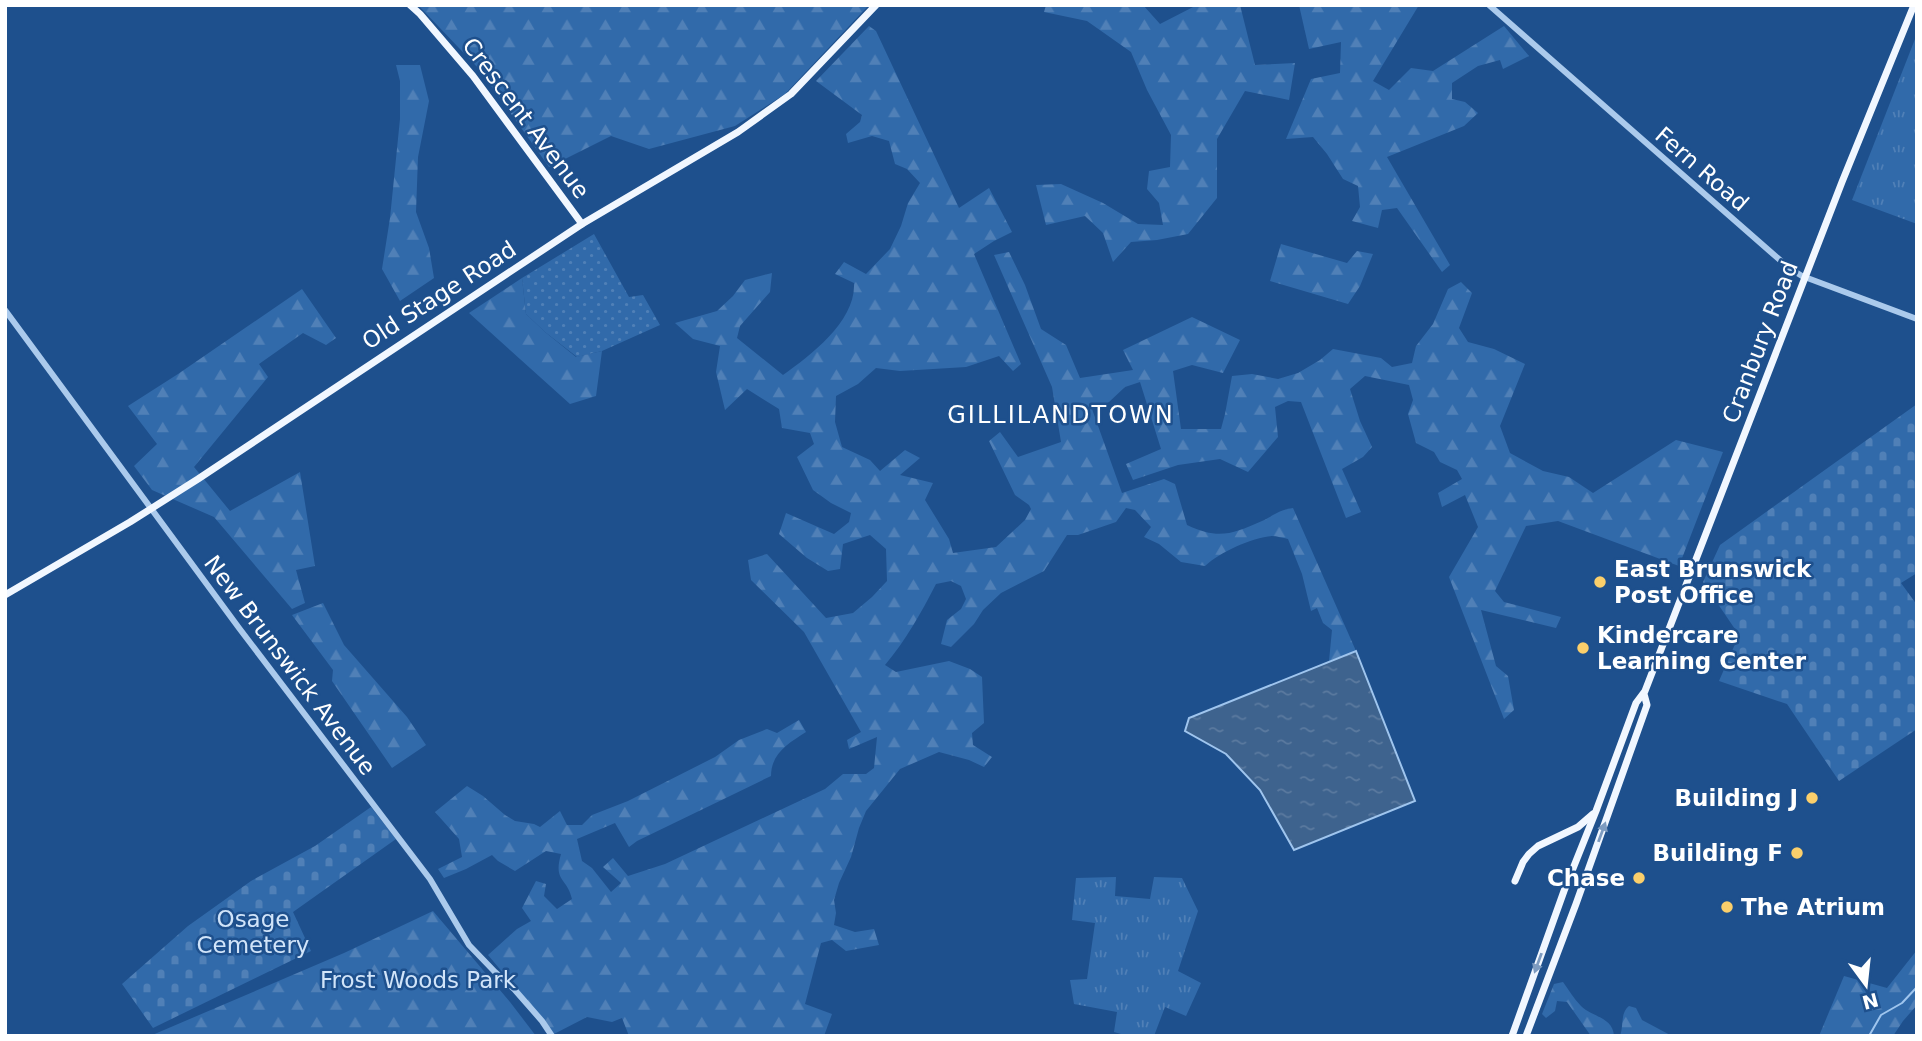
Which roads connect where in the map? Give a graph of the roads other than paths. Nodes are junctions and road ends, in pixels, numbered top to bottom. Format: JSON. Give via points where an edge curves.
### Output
{"nodes":[{"id":1,"x":410,"y":5,"type":"edge"},
{"id":2,"x":876,"y":5,"type":"edge"},
{"id":3,"x":1489,"y":5,"type":"edge"},
{"id":4,"x":1914,"y":5,"type":"edge"},
{"id":5,"x":582,"y":224,"type":"junction"},
{"id":6,"x":1805,"y":277,"type":"junction"},
{"id":7,"x":5,"y":310,"type":"edge"},
{"id":8,"x":1917,"y":319,"type":"edge"},
{"id":9,"x":152,"y":508,"type":"junction"},
{"id":10,"x":5,"y":595,"type":"edge"},
{"id":11,"x":1644,"y":694,"type":"junction"},
{"id":12,"x":1596,"y":811,"type":"junction"},
{"id":13,"x":1515,"y":881,"type":"dead end"},
{"id":14,"x":552,"y":1036,"type":"edge"},
{"id":15,"x":1512,"y":1036,"type":"edge"},
{"id":16,"x":1526,"y":1036,"type":"edge"}],
"edges":[{"from":1,"to":5,"type":"main road","name":"Crescent Avenue","via":[[473,76]]},
{"from":2,"to":5,"type":"main road","name":"Old Stage Road","via":[[779,104]]},
{"from":3,"to":6,"type":"street","name":"Fern Road","via":[[1789,268]]},
{"from":4,"to":6,"type":"main road","name":"Cranbury Road"},
{"from":5,"to":9,"type":"main road","name":"Old Stage Road"},
{"from":6,"to":8,"type":"street","name":"Fern Road"},
{"from":6,"to":11,"type":"main road","name":"Cranbury Road"},
{"from":7,"to":9,"type":"street","name":"New Brunswick Avenue"},
{"from":9,"to":10,"type":"main road","name":"Old Stage Road"},
{"from":9,"to":14,"type":"street","name":"New Brunswick Avenue","via":[[429,879],[469,945],[514,989]]},
{"from":11,"to":12,"type":"main road","name":"Cranbury Road","via":[[1636,703]]},
{"from":16,"to":11,"type":"main road","name":"Cranbury Road","one_way":true,"via":[[1647,705]]},
{"from":12,"to":13,"type":"main road","via":[[1578,827],[1529,853]]},
{"from":12,"to":15,"type":"main road","name":"Cranbury Road","one_way":true}]}
